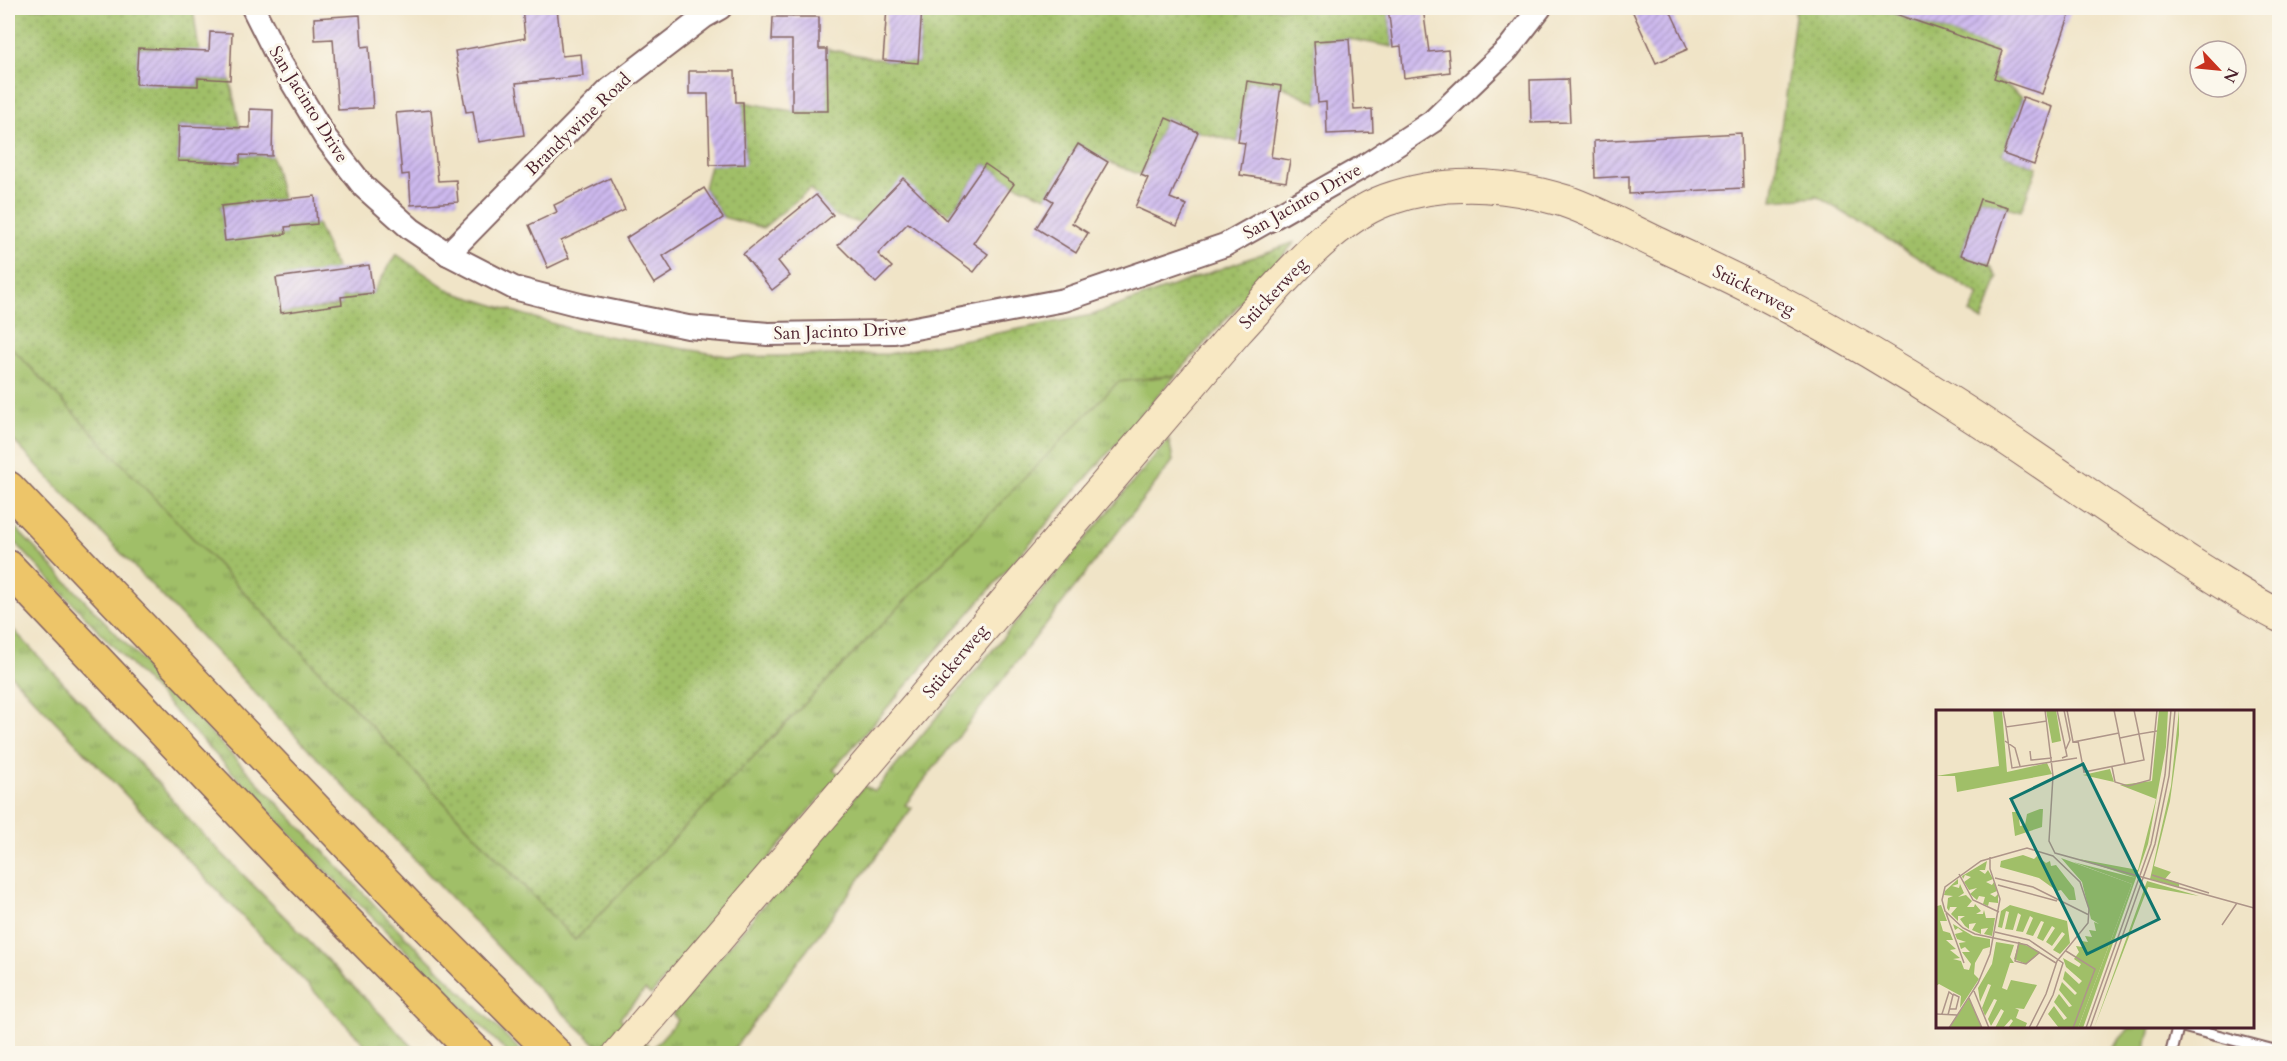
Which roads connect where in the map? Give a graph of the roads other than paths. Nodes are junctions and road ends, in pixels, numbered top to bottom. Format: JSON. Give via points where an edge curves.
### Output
{"nodes":[{"id":1,"x":253,"y":8,"type":"edge"},
{"id":2,"x":720,"y":8,"type":"edge"},
{"id":3,"x":1540,"y":8,"type":"edge"},
{"id":4,"x":448,"y":254,"type":"junction"},
{"id":5,"x":8,"y":488,"type":"edge"},
{"id":6,"x":8,"y":567,"type":"edge"},
{"id":7,"x":2280,"y":616,"type":"edge"},
{"id":8,"x":2178,"y":1028,"type":"edge"},
{"id":9,"x":2187,"y":1028,"type":"edge"},
{"id":10,"x":2280,"y":1052,"type":"edge"},
{"id":11,"x":477,"y":1053,"type":"edge"},
{"id":12,"x":555,"y":1053,"type":"edge"},
{"id":13,"x":619,"y":1053,"type":"edge"},
{"id":14,"x":2171,"y":1053,"type":"edge"}],
"edges":[{"from":1,"to":4,"type":"street","name":"San Jacinto Drive","via":[[325,137],[363,187],[411,229]]},
{"from":2,"to":4,"type":"street","name":"Brandywine Road","via":[[610,89]]},
{"from":3,"to":4,"type":"street","name":"San Jacinto Drive","via":[[1508,49],[1433,121],[1366,165],[1225,245],[1064,300],[894,332],[768,334],[688,327],[580,305],[514,288]]},
{"from":5,"to":12,"type":"highway","via":[[412,912]]},
{"from":6,"to":11,"type":"highway","via":[[328,904]]},
{"from":7,"to":13,"type":"street","name":"Stückerweg","via":[[2146,534],[1957,406],[1739,280],[1568,202],[1519,189],[1428,188],[1383,201],[1331,232],[1236,332]]},
{"from":8,"to":14,"type":"lane"},
{"from":9,"to":10,"type":"lane"}]}
